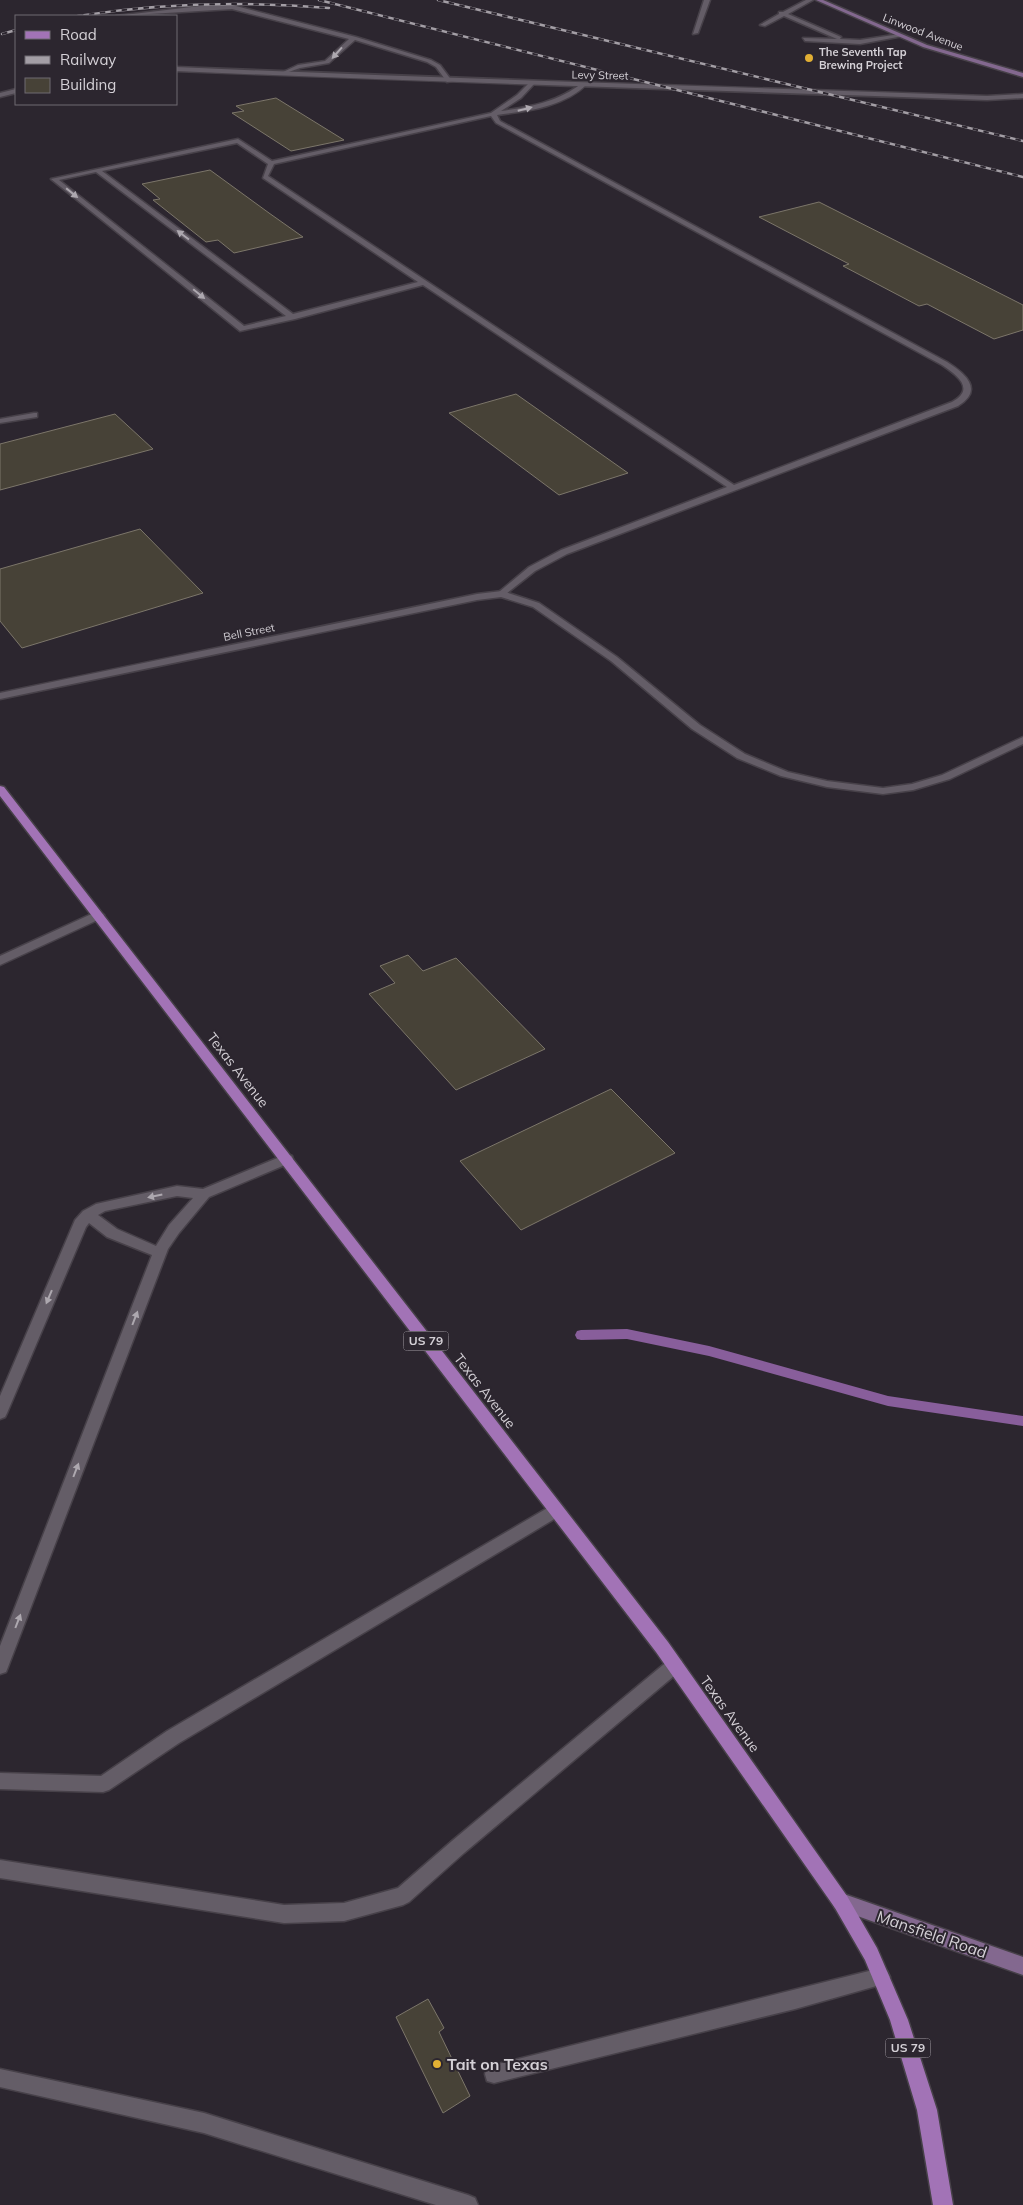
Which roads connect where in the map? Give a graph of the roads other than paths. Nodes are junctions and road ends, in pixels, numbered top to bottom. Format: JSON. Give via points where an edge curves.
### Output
{"nodes":[{"id":1,"x":707,"y":0,"type":"edge"},
{"id":2,"x":810,"y":0,"type":"edge"},
{"id":3,"x":819,"y":0,"type":"edge"},
{"id":4,"x":782,"y":14,"type":"junction"},
{"id":5,"x":129,"y":15,"type":"edge"},
{"id":6,"x":763,"y":25,"type":"dead end"},
{"id":7,"x":695,"y":34,"type":"dead end"},
{"id":8,"x":900,"y":36,"type":"junction"},
{"id":9,"x":354,"y":38,"type":"junction"},
{"id":10,"x":805,"y":39,"type":"dead end"},
{"id":11,"x":848,"y":42,"type":"junction"},
{"id":12,"x":178,"y":69,"type":"edge"},
{"id":13,"x":285,"y":74,"type":"junction"},
{"id":14,"x":1022,"y":74,"type":"edge"},
{"id":15,"x":449,"y":81,"type":"junction"},
{"id":16,"x":532,"y":83,"type":"junction"},
{"id":17,"x":584,"y":84,"type":"junction"},
{"id":18,"x":15,"y":91,"type":"edge"},
{"id":19,"x":0,"y":95,"type":"edge"},
{"id":20,"x":1023,"y":96,"type":"edge"},
{"id":21,"x":493,"y":114,"type":"junction"},
{"id":22,"x":271,"y":163,"type":"junction"},
{"id":23,"x":97,"y":170,"type":"junction"},
{"id":24,"x":426,"y":282,"type":"junction"},
{"id":25,"x":292,"y":316,"type":"junction"},
{"id":26,"x":34,"y":415,"type":"dead end"},
{"id":27,"x":0,"y":421,"type":"edge"},
{"id":28,"x":734,"y":488,"type":"junction"},
{"id":29,"x":502,"y":594,"type":"junction"},
{"id":30,"x":0,"y":696,"type":"edge"},
{"id":31,"x":1023,"y":740,"type":"edge"},
{"id":32,"x":0,"y":789,"type":"edge"},
{"id":33,"x":98,"y":915,"type":"junction"},
{"id":34,"x":0,"y":961,"type":"edge"},
{"id":35,"x":287,"y":1159,"type":"junction"},
{"id":36,"x":204,"y":1194,"type":"junction"},
{"id":37,"x":88,"y":1215,"type":"junction"},
{"id":38,"x":160,"y":1253,"type":"junction"},
{"id":39,"x":0,"y":1413,"type":"edge"},
{"id":40,"x":556,"y":1510,"type":"junction"},
{"id":41,"x":675,"y":1665,"type":"junction"},
{"id":42,"x":0,"y":1667,"type":"edge"},
{"id":43,"x":0,"y":1781,"type":"edge"},
{"id":44,"x":0,"y":1870,"type":"edge"},
{"id":45,"x":841,"y":1902,"type":"junction"},
{"id":46,"x":1023,"y":1966,"type":"edge"},
{"id":47,"x":881,"y":1977,"type":"junction"},
{"id":48,"x":494,"y":2074,"type":"dead end"},
{"id":49,"x":0,"y":2078,"type":"edge"},
{"id":50,"x":468,"y":2205,"type":"edge"},
{"id":51,"x":943,"y":2205,"type":"edge"}],
"edges":[{"from":1,"to":7,"type":"street"},
{"from":2,"to":4,"type":"street"},
{"from":3,"to":8,"type":"main road","name":"Linwood Avenue"},
{"from":4,"to":6,"type":"street"},
{"from":4,"to":11,"type":"street"},
{"from":5,"to":9,"type":"street","via":[[209,7],[232,8]]},
{"from":8,"to":11,"type":"street"},
{"from":8,"to":14,"type":"main road","name":"Linwood Avenue","via":[[952,55]]},
{"from":9,"to":13,"type":"street","one_way":true,"via":[[331,60],[296,66]]},
{"from":9,"to":15,"type":"street","via":[[429,61],[438,66]]},
{"from":10,"to":11,"type":"street"},
{"from":12,"to":13,"type":"street","name":"Levy Street"},
{"from":13,"to":15,"type":"street","name":"Levy Street"},
{"from":15,"to":16,"type":"street","name":"Levy Street"},
{"from":16,"to":17,"type":"street","name":"Levy Street"},
{"from":16,"to":21,"type":"street","via":[[524,95]]},
{"from":17,"to":20,"type":"street","name":"Levy Street","via":[[986,98]]},
{"from":21,"to":17,"type":"street","one_way":true,"via":[[564,98],[576,93]]},
{"from":18,"to":19,"type":"street"},
{"from":21,"to":22,"type":"street"},
{"from":21,"to":28,"type":"street","via":[[498,122],[933,357],[954,369],[964,380],[967,387],[965,397],[955,404]]},
{"from":22,"to":23,"type":"street","via":[[238,141]]},
{"from":22,"to":24,"type":"street","via":[[265,177]]},
{"from":25,"to":23,"type":"street","one_way":true},
{"from":23,"to":25,"type":"street","one_way":true,"via":[[54,179],[243,330]]},
{"from":24,"to":25,"type":"street"},
{"from":24,"to":28,"type":"street"},
{"from":26,"to":27,"type":"street"},
{"from":28,"to":29,"type":"street","via":[[564,552],[532,568]]},
{"from":29,"to":30,"type":"street","name":"Bell Street"},
{"from":29,"to":31,"type":"street","via":[[536,605],[614,659],[696,727],[741,756],[785,774],[827,784],[883,791],[913,787],[946,776]]},
{"from":32,"to":33,"type":"main road","name":"Texas Avenue","number":"US 79"},
{"from":33,"to":34,"type":"street"},
{"from":33,"to":35,"type":"main road","name":"Texas Avenue","number":"US 79"},
{"from":35,"to":36,"type":"street"},
{"from":35,"to":40,"type":"main road","name":"Texas Avenue","number":"US 79"},
{"from":36,"to":37,"type":"street","one_way":true,"via":[[177,1191],[101,1208]]},
{"from":36,"to":38,"type":"street","via":[[174,1229]]},
{"from":37,"to":38,"type":"street","via":[[112,1233]]},
{"from":37,"to":39,"type":"street","one_way":true,"via":[[80,1224]]},
{"from":42,"to":38,"type":"street","one_way":true},
{"from":40,"to":41,"type":"main road","name":"Texas Avenue","number":"US 79"},
{"from":40,"to":43,"type":"street","via":[[173,1737],[103,1784]]},
{"from":41,"to":44,"type":"street","via":[[404,1896],[344,1912],[284,1914]]},
{"from":41,"to":45,"type":"main road","name":"Texas Avenue","number":"US 79"},
{"from":45,"to":46,"type":"main road","name":"Mansfield Road"},
{"from":45,"to":47,"type":"main road","number":"US 79"},
{"from":47,"to":48,"type":"street"},
{"from":47,"to":51,"type":"main road","number":"US 79","via":[[899,2020],[927,2110]]},
{"from":49,"to":50,"type":"street","via":[[204,2122]]}]}
